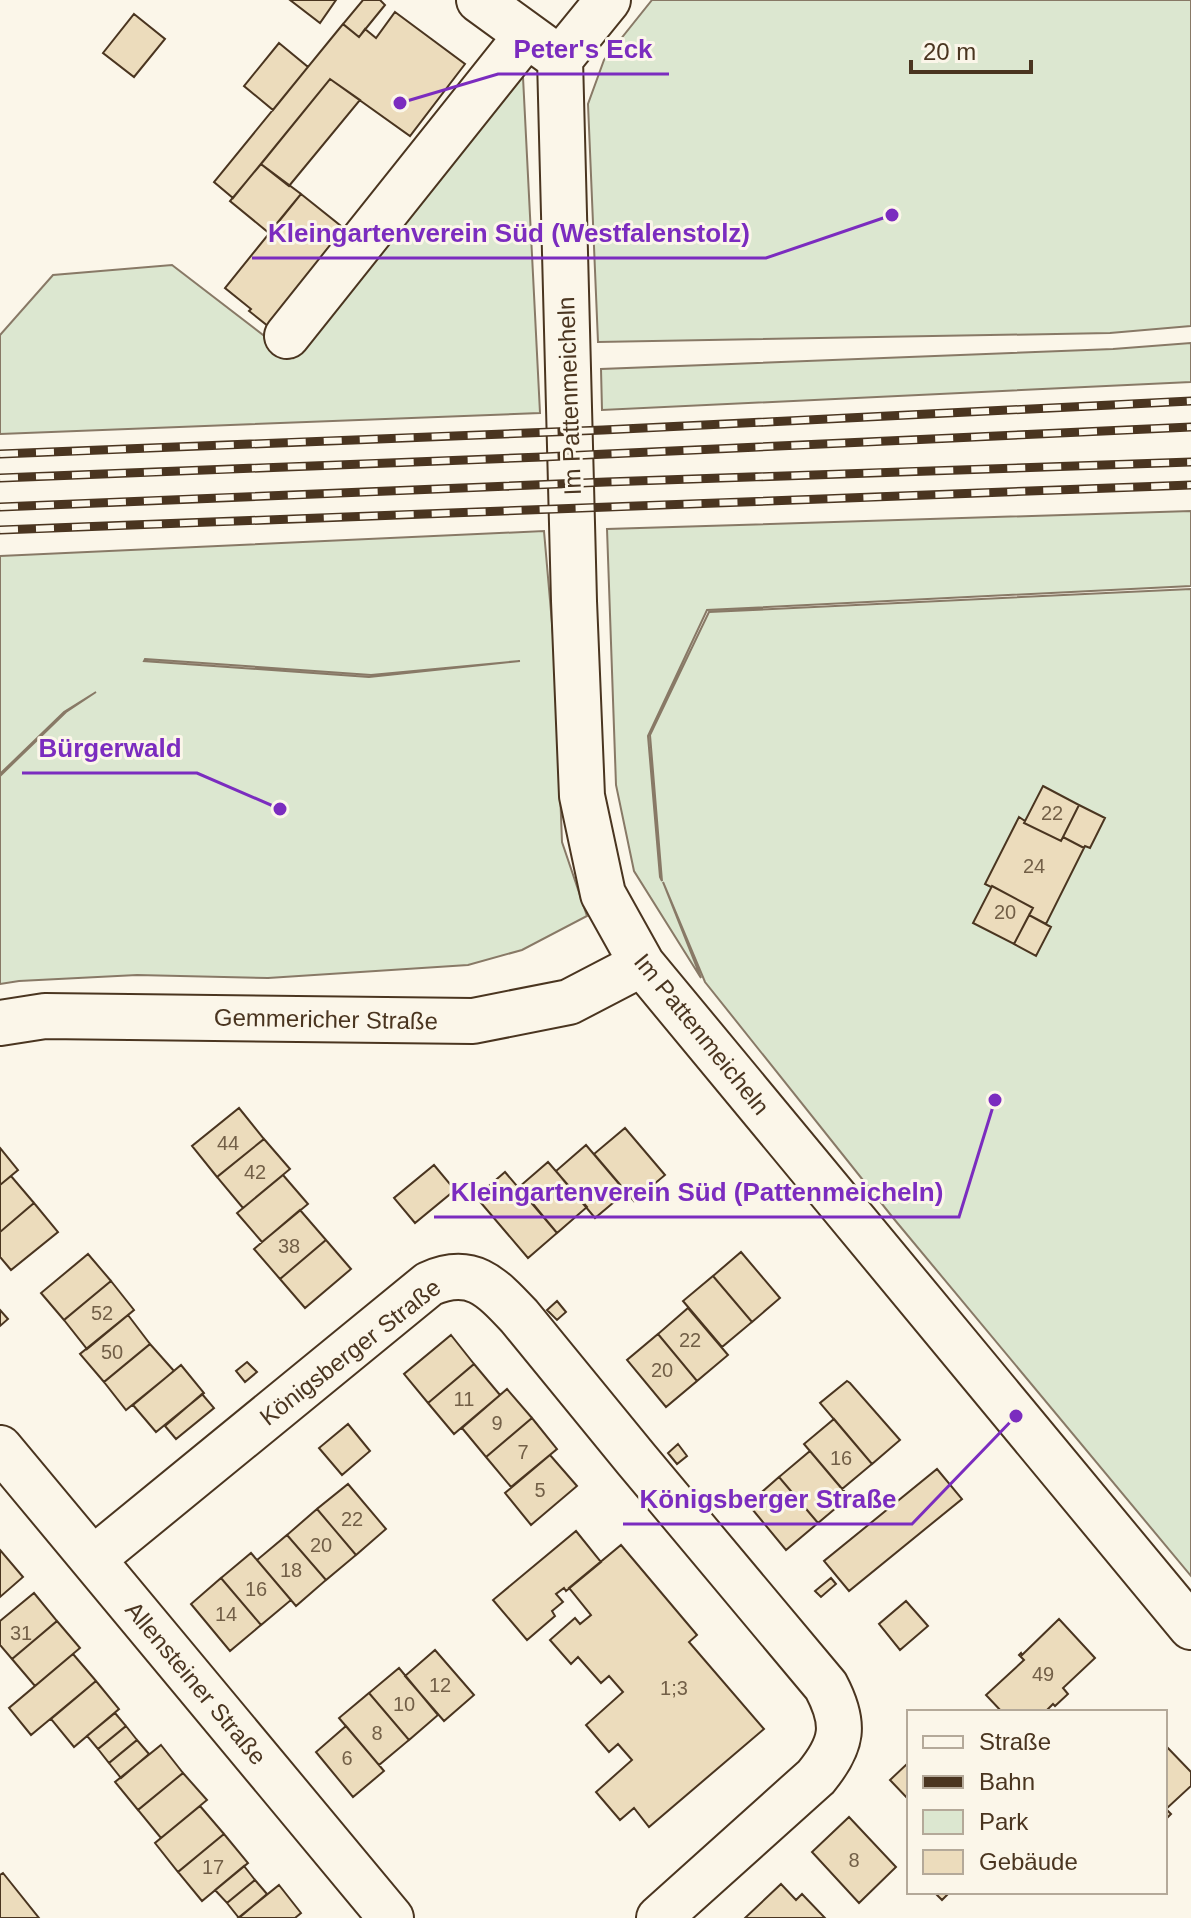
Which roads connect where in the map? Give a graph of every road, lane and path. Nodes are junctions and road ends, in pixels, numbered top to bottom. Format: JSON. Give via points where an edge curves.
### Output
{"nodes":[{"id":1,"x":479,"y":0,"type":"edge"},
{"id":2,"x":608,"y":0,"type":"edge"},
{"id":3,"x":544,"y":47,"type":"junction"},
{"id":4,"x":287,"y":336,"type":"dead end"},
{"id":5,"x":642,"y":964,"type":"junction"},
{"id":6,"x":0,"y":1023,"type":"edge"},
{"id":7,"x":0,"y":1448,"type":"edge"},
{"id":8,"x":93,"y":1559,"type":"junction"},
{"id":9,"x":1191,"y":1627,"type":"edge"},
{"id":10,"x":391,"y":1918,"type":"edge"},
{"id":11,"x":659,"y":1918,"type":"edge"}],
"edges":[{"from":1,"to":3,"type":"street"},
{"from":2,"to":3,"type":"street"},
{"from":3,"to":4,"type":"street"},
{"from":3,"to":5,"type":"street","name":"Im Pattenmeicheln","via":[[582,796],[603,894]]},
{"from":5,"to":6,"type":"street","name":"Gemmericher Straße","via":[[569,1002],[473,1021],[45,1016]]},
{"from":5,"to":9,"type":"street","name":"Im Pattenmeicheln"},
{"from":7,"to":8,"type":"street","name":"Allensteiner Straße"},
{"from":8,"to":10,"type":"street","name":"Allensteiner Straße"},
{"from":8,"to":11,"type":"street","name":"Königsberger Straße","via":[[429,1284],[462,1275],[482,1282],[519,1316],[826,1686],[836,1705],[840,1727],[822,1770]]}]}
